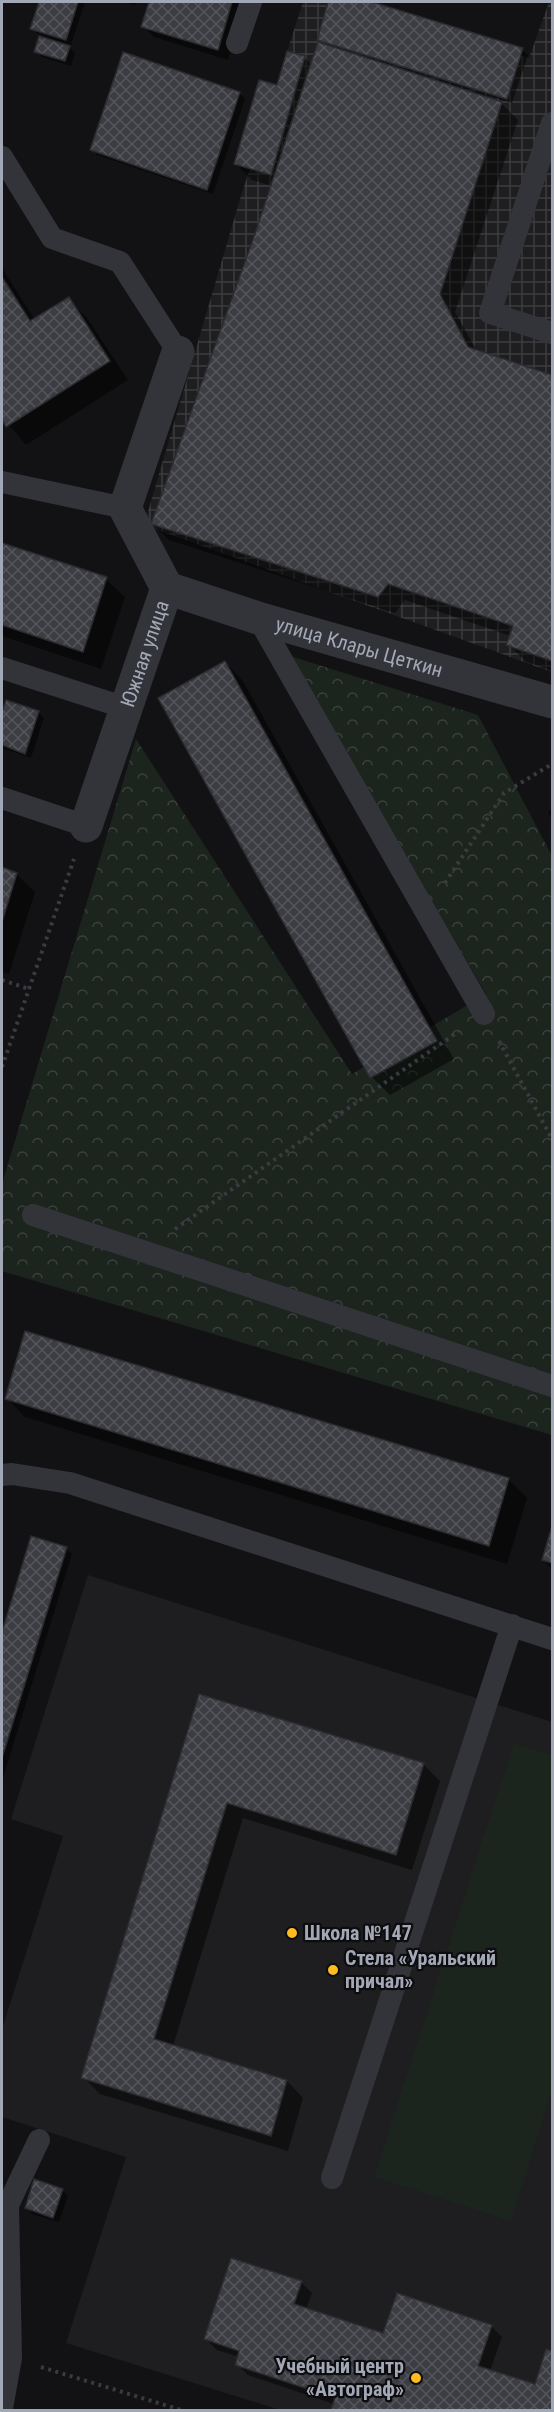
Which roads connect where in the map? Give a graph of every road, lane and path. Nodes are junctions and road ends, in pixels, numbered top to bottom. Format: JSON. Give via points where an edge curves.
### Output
{"nodes":[{"id":1,"x":251,"y":2,"type":"edge"},
{"id":2,"x":237,"y":44,"type":"dead end"},
{"id":3,"x":552,"y":123,"type":"edge"},
{"id":4,"x":2,"y":157,"type":"edge"},
{"id":5,"x":552,"y":333,"type":"edge"},
{"id":6,"x":178,"y":352,"type":"joint"},
{"id":7,"x":2,"y":482,"type":"edge"},
{"id":8,"x":125,"y":508,"type":"junction"},
{"id":9,"x":167,"y":588,"type":"junction"},
{"id":10,"x":258,"y":618,"type":"junction"},
{"id":11,"x":2,"y":668,"type":"edge"},
{"id":12,"x":552,"y":702,"type":"edge"},
{"id":13,"x":126,"y":708,"type":"junction"},
{"id":14,"x":552,"y":764,"type":"edge"},
{"id":15,"x":2,"y":798,"type":"edge"},
{"id":16,"x":86,"y":826,"type":"junction"},
{"id":17,"x":426,"y":911,"type":"junction"},
{"id":18,"x":2,"y":980,"type":"edge"},
{"id":19,"x":29,"y":989,"type":"junction"},
{"id":20,"x":484,"y":1014,"type":"junction"},
{"id":21,"x":2,"y":1068,"type":"edge"},
{"id":22,"x":552,"y":1139,"type":"edge"},
{"id":23,"x":33,"y":1215,"type":"dead end"},
{"id":24,"x":142,"y":1251,"type":"junction"},
{"id":25,"x":552,"y":1386,"type":"edge"},
{"id":26,"x":2,"y":1475,"type":"edge"},
{"id":27,"x":512,"y":1625,"type":"junction"},
{"id":28,"x":552,"y":1639,"type":"edge"},
{"id":29,"x":39,"y":2140,"type":"dead end"},
{"id":30,"x":332,"y":2178,"type":"dead end"},
{"id":31,"x":11,"y":2358,"type":"junction"},
{"id":32,"x":2,"y":2408,"type":"edge"},
{"id":33,"x":181,"y":2410,"type":"edge"}],
"edges":[{"from":1,"to":2,"type":"lane"},
{"from":3,"to":5,"type":"lane","via":[[490,313]]},
{"from":4,"to":6,"type":"lane","via":[[52,238],[120,262]]},
{"from":6,"to":8,"type":"street"},
{"from":7,"to":8,"type":"lane"},
{"from":8,"to":9,"type":"street","name":"Южная улица"},
{"from":9,"to":10,"type":"street","name":"улица Клары Цеткин"},
{"from":9,"to":13,"type":"street","name":"Южная улица"},
{"from":10,"to":12,"type":"street","name":"улица Клары Цеткин"},
{"from":10,"to":17,"type":"lane"},
{"from":11,"to":13,"type":"lane"},
{"from":13,"to":16,"type":"street","name":"Южная улица"},
{"from":14,"to":17,"type":"path","via":[[504,793]]},
{"from":15,"to":16,"type":"lane"},
{"from":16,"to":19,"type":"path"},
{"from":17,"to":20,"type":"lane"},
{"from":18,"to":19,"type":"path"},
{"from":19,"to":21,"type":"path"},
{"from":20,"to":22,"type":"path"},
{"from":20,"to":24,"type":"path"},
{"from":23,"to":24,"type":"lane"},
{"from":24,"to":25,"type":"lane"},
{"from":26,"to":27,"type":"lane","via":[[70,1483]]},
{"from":27,"to":28,"type":"lane"},
{"from":27,"to":30,"type":"lane"},
{"from":29,"to":31,"type":"lane","via":[[8,2205]]},
{"from":31,"to":32,"type":"lane"},
{"from":31,"to":33,"type":"path"}]}
